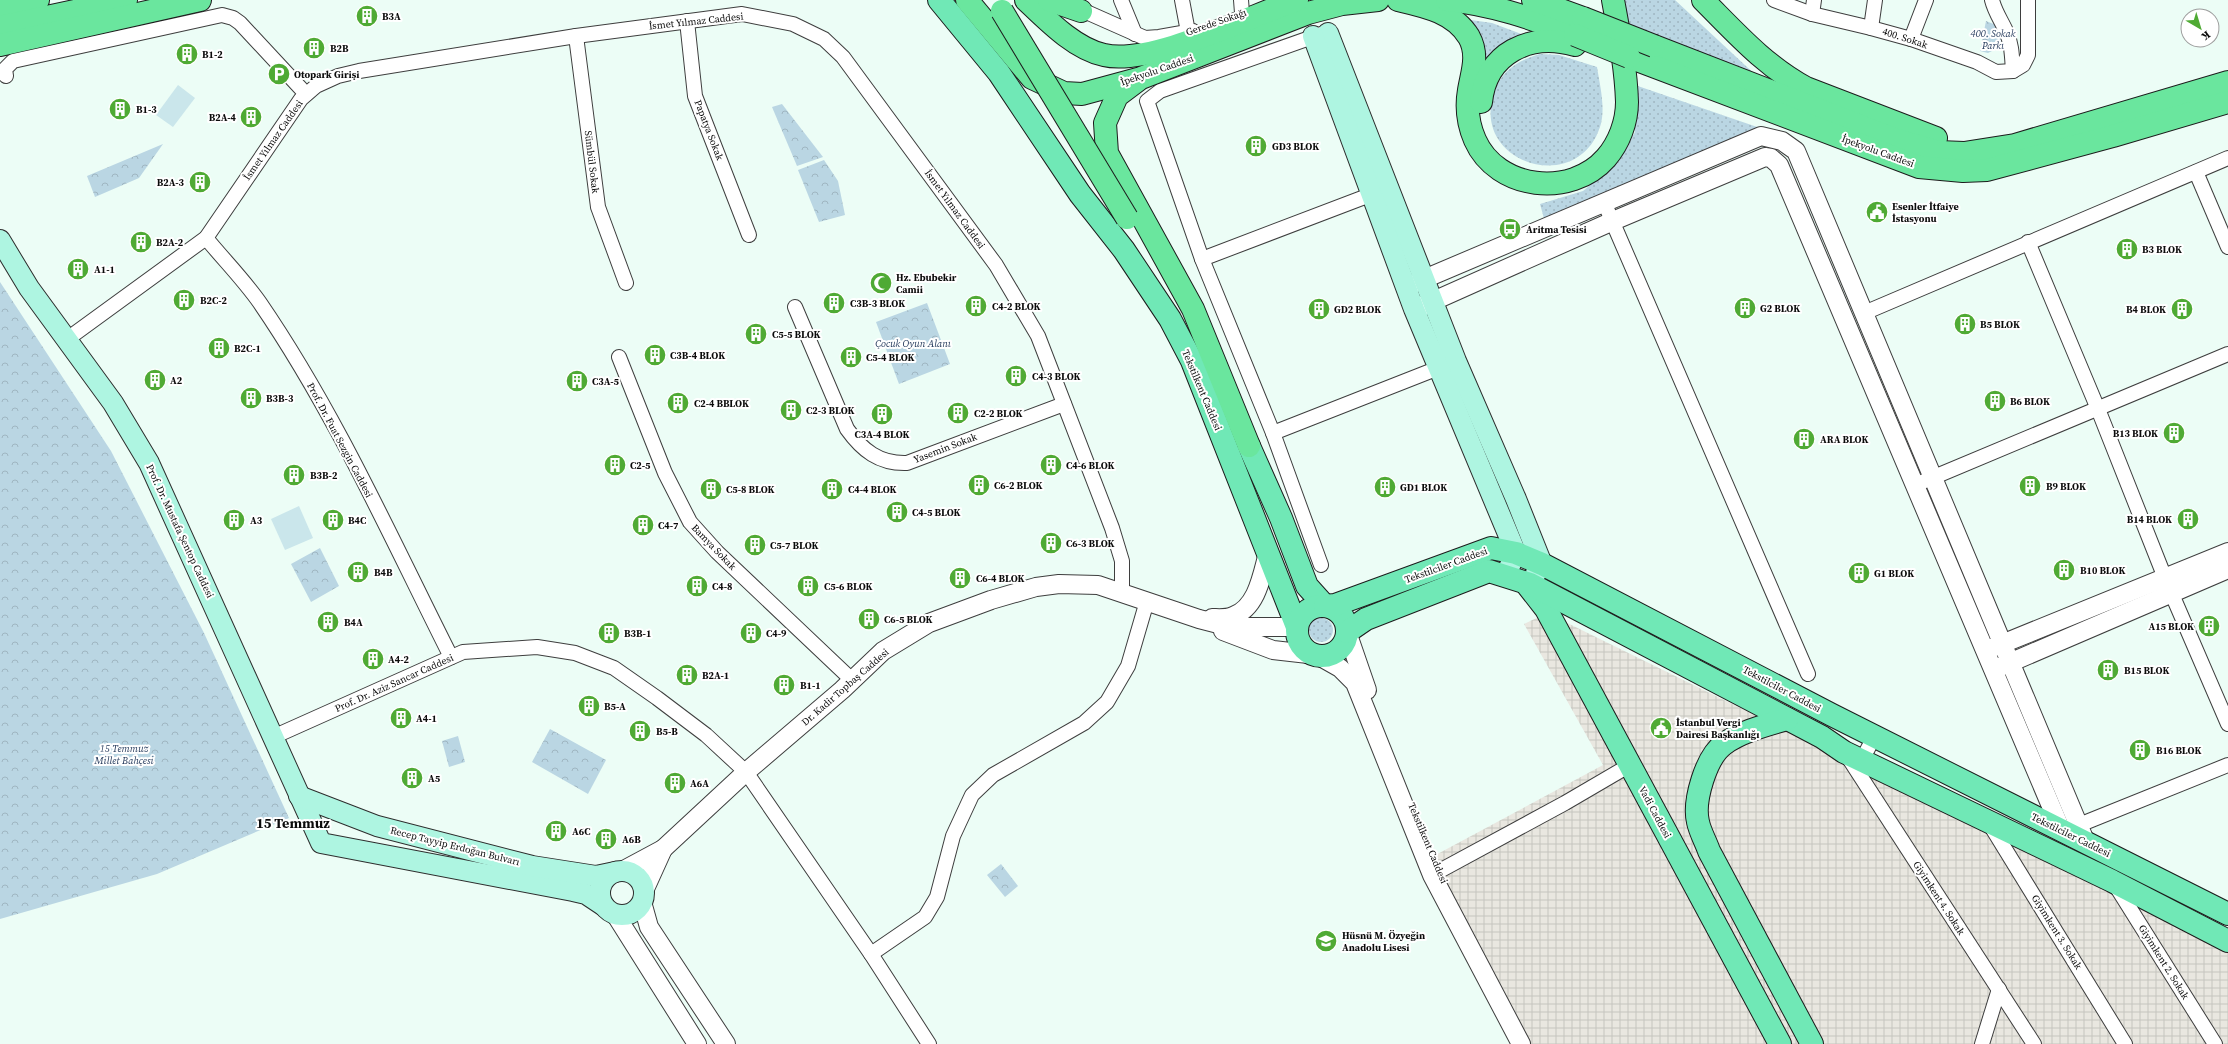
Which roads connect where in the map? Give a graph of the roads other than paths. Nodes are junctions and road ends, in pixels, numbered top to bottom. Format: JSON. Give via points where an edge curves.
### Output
{"nodes":[{"id":1,"x":38,"y":0,"type":"edge"},
{"id":2,"x":126,"y":0,"type":"edge"},
{"id":3,"x":200,"y":0,"type":"edge"},
{"id":4,"x":939,"y":0,"type":"edge"},
{"id":5,"x":967,"y":0,"type":"edge"},
{"id":6,"x":1026,"y":0,"type":"edge"},
{"id":7,"x":1048,"y":0,"type":"edge"},
{"id":8,"x":1121,"y":0,"type":"edge"},
{"id":9,"x":1182,"y":0,"type":"edge"},
{"id":10,"x":1280,"y":0,"type":"edge"},
{"id":11,"x":1297,"y":0,"type":"edge"},
{"id":12,"x":1378,"y":0,"type":"edge"},
{"id":13,"x":1398,"y":0,"type":"edge"},
{"id":14,"x":1448,"y":0,"type":"edge"},
{"id":15,"x":1533,"y":0,"type":"edge"},
{"id":16,"x":1598,"y":0,"type":"edge"},
{"id":17,"x":1613,"y":0,"type":"edge"},
{"id":18,"x":1703,"y":0,"type":"edge"},
{"id":19,"x":1774,"y":0,"type":"edge"},
{"id":20,"x":1814,"y":0,"type":"edge"},
{"id":21,"x":1875,"y":0,"type":"edge"},
{"id":22,"x":1926,"y":0,"type":"edge"},
{"id":23,"x":1992,"y":0,"type":"edge"},
{"id":24,"x":2028,"y":0,"type":"edge"},
{"id":25,"x":998,"y":6,"type":"edge"},
{"id":26,"x":1072,"y":6,"type":"edge"},
{"id":27,"x":1241,"y":6,"type":"edge"},
{"id":28,"x":0,"y":8,"type":"edge"},
{"id":29,"x":1812,"y":14,"type":"junction"},
{"id":30,"x":687,"y":20,"type":"junction"},
{"id":31,"x":0,"y":27,"type":"edge"},
{"id":32,"x":1872,"y":28,"type":"junction"},
{"id":33,"x":1188,"y":32,"type":"junction"},
{"id":34,"x":1578,"y":33,"type":"junction"},
{"id":35,"x":1135,"y":34,"type":"junction"},
{"id":36,"x":1320,"y":34,"type":"joint"},
{"id":37,"x":576,"y":36,"type":"junction"},
{"id":38,"x":1911,"y":39,"type":"junction"},
{"id":39,"x":0,"y":45,"type":"edge"},
{"id":40,"x":2013,"y":71,"type":"junction"},
{"id":41,"x":6,"y":76,"type":"dead end"},
{"id":42,"x":1141,"y":78,"type":"junction"},
{"id":43,"x":2228,"y":82,"type":"edge"},
{"id":44,"x":306,"y":94,"type":"junction"},
{"id":45,"x":2228,"y":102,"type":"edge"},
{"id":46,"x":2015,"y":145,"type":"junction"},
{"id":47,"x":2228,"y":158,"type":"edge"},
{"id":48,"x":2196,"y":172,"type":"junction"},
{"id":49,"x":1379,"y":191,"type":"junction"},
{"id":50,"x":1604,"y":202,"type":"junction"},
{"id":51,"x":1612,"y":221,"type":"junction"},
{"id":52,"x":749,"y":236,"type":"dead end"},
{"id":53,"x":206,"y":238,"type":"junction"},
{"id":54,"x":0,"y":240,"type":"edge"},
{"id":55,"x":2028,"y":242,"type":"junction"},
{"id":56,"x":2228,"y":247,"type":"edge"},
{"id":57,"x":1202,"y":259,"type":"junction"},
{"id":58,"x":626,"y":283,"type":"dead end"},
{"id":59,"x":1415,"y":283,"type":"junction"},
{"id":60,"x":1433,"y":301,"type":"junction"},
{"id":61,"x":795,"y":307,"type":"dead end"},
{"id":62,"x":1414,"y":309,"type":"junction"},
{"id":63,"x":1864,"y":314,"type":"junction"},
{"id":64,"x":66,"y":340,"type":"junction"},
{"id":65,"x":2228,"y":354,"type":"edge"},
{"id":66,"x":619,"y":357,"type":"dead end"},
{"id":67,"x":1456,"y":361,"type":"junction"},
{"id":68,"x":1437,"y":368,"type":"junction"},
{"id":69,"x":1064,"y":404,"type":"junction"},
{"id":70,"x":2098,"y":409,"type":"junction"},
{"id":71,"x":1273,"y":433,"type":"junction"},
{"id":72,"x":1249,"y":446,"type":"junction"},
{"id":73,"x":1933,"y":478,"type":"junction"},
{"id":74,"x":1915,"y":485,"type":"junction"},
{"id":75,"x":2228,"y":552,"type":"edge"},
{"id":76,"x":1268,"y":553,"type":"junction"},
{"id":77,"x":1516,"y":553,"type":"junction"},
{"id":78,"x":1542,"y":564,"type":"junction"},
{"id":79,"x":1321,"y":565,"type":"dead end"},
{"id":80,"x":2228,"y":569,"type":"edge"},
{"id":81,"x":1505,"y":576,"type":"junction"},
{"id":82,"x":1528,"y":583,"type":"junction"},
{"id":83,"x":2168,"y":585,"type":"junction"},
{"id":84,"x":1122,"y":593,"type":"junction"},
{"id":85,"x":1146,"y":601,"type":"junction"},
{"id":86,"x":1325,"y":606,"type":"junction"},
{"id":87,"x":1199,"y":619,"type":"junction"},
{"id":88,"x":1297,"y":627,"type":"junction"},
{"id":89,"x":1347,"y":632,"type":"junction"},
{"id":90,"x":2003,"y":644,"type":"junction"},
{"id":91,"x":1986,"y":651,"type":"junction"},
{"id":92,"x":1317,"y":655,"type":"junction"},
{"id":93,"x":451,"y":657,"type":"junction"},
{"id":94,"x":2011,"y":662,"type":"junction"},
{"id":95,"x":1993,"y":669,"type":"junction"},
{"id":96,"x":1808,"y":674,"type":"dead end"},
{"id":97,"x":852,"y":680,"type":"junction"},
{"id":98,"x":1832,"y":716,"type":"junction"},
{"id":99,"x":1787,"y":719,"type":"junction"},
{"id":100,"x":2228,"y":724,"type":"edge"},
{"id":101,"x":273,"y":737,"type":"junction"},
{"id":102,"x":1822,"y":737,"type":"junction"},
{"id":103,"x":1874,"y":737,"type":"junction"},
{"id":104,"x":1853,"y":756,"type":"junction"},
{"id":105,"x":1630,"y":765,"type":"junction"},
{"id":106,"x":2228,"y":765,"type":"edge"},
{"id":107,"x":746,"y":772,"type":"junction"},
{"id":108,"x":299,"y":796,"type":"junction"},
{"id":109,"x":1988,"y":821,"type":"junction"},
{"id":110,"x":2076,"y":833,"type":"junction"},
{"id":111,"x":321,"y":843,"type":"joint"},
{"id":112,"x":663,"y":849,"type":"junction"},
{"id":113,"x":618,"y":872,"type":"junction"},
{"id":114,"x":1435,"y":873,"type":"junction"},
{"id":115,"x":2112,"y":881,"type":"junction"},
{"id":116,"x":643,"y":897,"type":"junction"},
{"id":117,"x":610,"y":910,"type":"junction"},
{"id":118,"x":2228,"y":914,"type":"edge"},
{"id":119,"x":2228,"y":941,"type":"edge"},
{"id":120,"x":872,"y":954,"type":"junction"},
{"id":121,"x":1999,"y":989,"type":"junction"},
{"id":122,"x":697,"y":1044,"type":"edge"},
{"id":123,"x":726,"y":1044,"type":"edge"},
{"id":124,"x":929,"y":1044,"type":"edge"},
{"id":125,"x":1521,"y":1044,"type":"edge"},
{"id":126,"x":1532,"y":1044,"type":"edge"},
{"id":127,"x":1780,"y":1044,"type":"edge"},
{"id":128,"x":1812,"y":1044,"type":"edge"},
{"id":129,"x":1982,"y":1044,"type":"edge"},
{"id":130,"x":2034,"y":1044,"type":"edge"},
{"id":131,"x":2125,"y":1044,"type":"edge"},
{"id":132,"x":2215,"y":1044,"type":"edge"}],
"edges":[{"from":1,"to":28,"type":"highway"},
{"from":2,"to":31,"type":"highway"},
{"from":3,"to":39,"type":"highway"},
{"from":4,"to":76,"type":"main road","name":"Tekstilkent Caddesi","via":[[999,74],[1080,194],[1124,250],[1170,319],[1192,361]]},
{"from":5,"to":42,"type":"highway","name":"İpekyolu Caddesi","via":[[1032,78],[1064,93],[1082,94]]},
{"from":6,"to":11,"type":"highway","name":"İpekyolu Caddesi","via":[[1067,37],[1103,55],[1119,57],[1149,54]]},
{"from":7,"to":26,"type":"highway"},
{"from":8,"to":35,"type":"street"},
{"from":9,"to":33,"type":"street"},
{"from":10,"to":27,"type":"street","name":"Gerede Sokağı"},
{"from":12,"to":42,"type":"highway","name":"İpekyolu Caddesi","via":[[1342,4],[1308,13]]},
{"from":13,"to":17,"type":"highway","via":[[1444,14],[1459,25],[1469,37],[1475,62],[1469,90],[1468,124],[1487,158],[1502,171],[1533,184],[1574,179],[1604,159],[1615,147],[1625,121],[1627,104]]},
{"from":14,"to":34,"type":"highway","via":[[1472,2]]},
{"from":15,"to":34,"type":"highway"},
{"from":16,"to":34,"type":"highway","via":[[1609,66],[1613,114],[1607,132],[1586,158],[1566,170],[1549,172],[1521,167],[1496,148],[1487,133],[1481,104],[1487,77],[1504,56],[1518,47]]},
{"from":18,"to":46,"type":"highway","via":[[1769,65],[1806,88],[1931,136],[1968,143]]},
{"from":19,"to":29,"type":"street","name":"400. Sokak"},
{"from":20,"to":29,"type":"street"},
{"from":21,"to":32,"type":"street"},
{"from":22,"to":38,"type":"street"},
{"from":23,"to":40,"type":"street","via":[[1995,12],[2007,32],[2012,49]]},
{"from":24,"to":40,"type":"street","via":[[2028,55],[2022,65]]},
{"from":25,"to":72,"type":"highway","bridge":true,"via":[[1127,218],[1183,316]]},
{"from":26,"to":35,"type":"street","name":"Gerede Sokağı"},
{"from":27,"to":33,"type":"street","name":"Gerede Sokağı"},
{"from":29,"to":32,"type":"street","name":"400. Sokak"},
{"from":30,"to":37,"type":"street","name":"İsmet Yılmaz Caddesi"},
{"from":30,"to":52,"type":"street","name":"Papatya Sokak","via":[[695,96]]},
{"from":30,"to":69,"type":"street","name":"İsmet Yılmaz Caddesi","via":[[742,14],[793,24],[824,39],[843,57],[996,266],[1038,336]]},
{"from":32,"to":38,"type":"street","name":"400. Sokak"},
{"from":33,"to":35,"type":"street","name":"Gerede Sokağı","via":[[1145,38]]},
{"from":34,"to":45,"type":"highway","name":"İpekyolu Caddesi","bridge":true,"via":[[1607,55],[1629,57],[1919,167],[1942,170],[1987,170]]},
{"from":34,"to":46,"type":"highway","name":"İpekyolu Caddesi","bridge":true,"via":[[1654,46],[1918,147],[1939,152],[1964,153]]},
{"from":36,"to":49,"type":"main road"},
{"from":36,"to":57,"type":"street","via":[[1160,91],[1147,101]]},
{"from":37,"to":44,"type":"street","name":"İsmet Yılmaz Caddesi","via":[[360,70],[325,81]]},
{"from":37,"to":58,"type":"street","name":"Sümbül Sokak","via":[[598,207]]},
{"from":38,"to":40,"type":"street","name":"400. Sokak","via":[[1977,62],[1996,72]]},
{"from":41,"to":44,"type":"street","via":[[5,69],[13,61],[222,15],[240,23]]},
{"from":42,"to":72,"type":"highway","via":[[1117,96],[1105,123],[1107,153],[1193,309]]},
{"from":43,"to":46,"type":"highway","name":"İpekyolu Caddesi"},
{"from":44,"to":53,"type":"street","name":"İsmet Yılmaz Caddesi"},
{"from":47,"to":48,"type":"street"},
{"from":48,"to":55,"type":"street"},
{"from":48,"to":56,"type":"street"},
{"from":49,"to":57,"type":"street"},
{"from":49,"to":59,"type":"main road"},
{"from":50,"to":51,"type":"street"},
{"from":50,"to":59,"type":"street"},
{"from":50,"to":63,"type":"street","via":[[1762,136],[1782,141],[1796,152]]},
{"from":51,"to":60,"type":"street"},
{"from":51,"to":74,"type":"street","via":[[1765,157],[1775,160]]},
{"from":51,"to":96,"type":"street"},
{"from":53,"to":64,"type":"street","name":"İsmet Yılmaz Caddesi"},
{"from":53,"to":93,"type":"street","name":"Prof. Dr. Fuat Sezgin Caddesi","via":[[259,302],[297,359],[327,411]]},
{"from":54,"to":64,"type":"main road","name":"Prof. Dr. Mustafa Şentop Caddesi","via":[[29,288]]},
{"from":55,"to":63,"type":"street"},
{"from":55,"to":70,"type":"street"},
{"from":57,"to":71,"type":"street"},
{"from":59,"to":60,"type":"main road"},
{"from":59,"to":62,"type":"main road"},
{"from":60,"to":62,"type":"street"},
{"from":60,"to":67,"type":"main road"},
{"from":61,"to":69,"type":"street","name":"Yasemin Sokak","via":[[847,429],[858,445],[878,459],[894,464],[907,463]]},
{"from":62,"to":68,"type":"main road"},
{"from":63,"to":73,"type":"street"},
{"from":64,"to":101,"type":"main road","name":"Prof. Dr. Mustafa Şentop Caddesi","via":[[112,403],[149,463]]},
{"from":65,"to":70,"type":"street"},
{"from":66,"to":97,"type":"street","name":"Bamya Sokak","via":[[665,473],[690,522],[717,552]]},
{"from":67,"to":68,"type":"street"},
{"from":67,"to":78,"type":"main road"},
{"from":68,"to":71,"type":"street"},
{"from":68,"to":77,"type":"main road"},
{"from":69,"to":84,"type":"street","name":"İsmet Yılmaz Caddesi","via":[[1112,528],[1122,561]]},
{"from":70,"to":73,"type":"street"},
{"from":70,"to":83,"type":"street"},
{"from":71,"to":79,"type":"street"},
{"from":72,"to":86,"type":"main road","name":"Tekstilkent Caddesi","via":[[1281,518],[1307,586]]},
{"from":73,"to":74,"type":"street"},
{"from":73,"to":90,"type":"street"},
{"from":74,"to":91,"type":"street"},
{"from":75,"to":83,"type":"street"},
{"from":76,"to":87,"type":"street","via":[[1260,585],[1248,607],[1234,616]]},
{"from":76,"to":88,"type":"main road","name":"Tekstilkent Caddesi"},
{"from":77,"to":78,"type":"main road","name":"Tekstilciler Caddesi"},
{"from":77,"to":81,"type":"main road"},
{"from":77,"to":86,"type":"main road","name":"Tekstilciler Caddesi","via":[[1491,548],[1335,605]]},
{"from":78,"to":82,"type":"main road"},
{"from":78,"to":98,"type":"main road","name":"Tekstilciler Caddesi"},
{"from":80,"to":83,"type":"street"},
{"from":81,"to":82,"type":"main road","name":"Tekstilciler Caddesi"},
{"from":81,"to":89,"type":"main road","name":"Tekstilciler Caddesi","via":[[1490,571],[1366,619]]},
{"from":82,"to":99,"type":"main road","name":"Tekstilciler Caddesi"},
{"from":82,"to":105,"type":"main road","name":"Vadi Caddesi","via":[[1546,609]]},
{"from":83,"to":90,"type":"street"},
{"from":83,"to":94,"type":"street"},
{"from":83,"to":100,"type":"street"},
{"from":84,"to":85,"type":"street","name":"Dr. Kadir Topbaş Caddesi"},
{"from":84,"to":97,"type":"street","name":"Dr. Kadir Topbaş Caddesi","via":[[1098,585],[1059,584],[1036,587],[991,600],[929,623],[883,651]]},
{"from":85,"to":87,"type":"street","name":"Dr. Kadir Topbaş Caddesi"},
{"from":85,"to":120,"type":"street","via":[[1128,666],[1107,702],[1084,723],[993,775],[972,795],[953,836],[937,897],[931,909],[925,917]]},
{"from":86,"to":88,"type":"main road","via":[[1317,606],[1304,613]]},
{"from":86,"to":89,"type":"main road","name":"Tekstilkent Caddesi","via":[[1339,612],[1344,618]]},
{"from":87,"to":88,"type":"street","via":[[1244,628]]},
{"from":87,"to":92,"type":"street","via":[[1239,638],[1273,650]]},
{"from":88,"to":92,"type":"main road","name":"Tekstilkent Caddesi","via":[[1299,642],[1303,648]]},
{"from":89,"to":92,"type":"main road","via":[[1342,646],[1337,651],[1331,655]]},
{"from":89,"to":114,"type":"street","name":"Tekstilkent Caddesi"},
{"from":90,"to":91,"type":"street"},
{"from":90,"to":94,"type":"street"},
{"from":91,"to":95,"type":"street"},
{"from":92,"to":114,"type":"street","name":"Tekstilkent Caddesi","via":[[1340,668],[1355,683]]},
{"from":93,"to":101,"type":"street","name":"Prof. Dr. Aziz Sancar Caddesi"},
{"from":93,"to":107,"type":"street","name":"Prof. Dr. Aziz Sancar Caddesi","via":[[463,652],[537,647],[582,656],[614,668],[706,735]]},
{"from":94,"to":95,"type":"street"},
{"from":94,"to":110,"type":"street"},
{"from":95,"to":110,"type":"street"},
{"from":97,"to":107,"type":"street","name":"Dr. Kadir Topbaş Caddesi"},
{"from":98,"to":102,"type":"street"},
{"from":98,"to":103,"type":"main road","name":"Tekstilciler Caddesi"},
{"from":99,"to":102,"type":"main road","name":"Tekstilciler Caddesi"},
{"from":99,"to":128,"type":"main road","via":[[1755,729],[1724,744],[1706,768],[1699,788],[1698,822],[1709,851]]},
{"from":101,"to":108,"type":"main road","name":"Prof. Dr. Mustafa Şentop Caddesi"},
{"from":102,"to":104,"type":"main road","name":"Tekstilciler Caddesi"},
{"from":103,"to":104,"type":"street"},
{"from":103,"to":110,"type":"main road","name":"Tekstilciler Caddesi"},
{"from":104,"to":109,"type":"main road","name":"Tekstilciler Caddesi"},
{"from":104,"to":121,"type":"street","name":"Giyimkent 4. Sokak"},
{"from":105,"to":114,"type":"street"},
{"from":105,"to":127,"type":"main road","name":"Vadi Caddesi"},
{"from":106,"to":110,"type":"street"},
{"from":107,"to":112,"type":"street","name":"Dr. Kadir Topbaş Caddesi"},
{"from":107,"to":120,"type":"street","name":"Prof. Dr. Aziz Sancar Caddesi"},
{"from":108,"to":111,"type":"main road","name":"Prof. Dr. Mustafa Şentop Caddesi"},
{"from":108,"to":113,"type":"main road","name":"Recep Tayyip Erdoğan Bulvarı","via":[[377,826],[532,866],[596,876]]},
{"from":109,"to":115,"type":"main road","name":"Tekstilciler Caddesi"},
{"from":109,"to":131,"type":"street","name":"Giyimkent 3. Sokak"},
{"from":110,"to":118,"type":"main road","name":"Tekstilciler Caddesi"},
{"from":111,"to":117,"type":"main road","name":"Recep Tayyip Erdoğan Bulvarı","via":[[586,894]]},
{"from":112,"to":113,"type":"street"},
{"from":112,"to":116,"type":"street"},
{"from":113,"to":116,"type":"main road","via":[[634,875],[643,885]]},
{"from":113,"to":117,"type":"main road","via":[[604,880],[601,886],[601,900]]},
{"from":114,"to":125,"type":"street","name":"Tekstilkent Caddesi"},
{"from":114,"to":126,"type":"street","name":"Tekstilkent Caddesi"},
{"from":115,"to":119,"type":"main road","name":"Tekstilciler Caddesi"},
{"from":115,"to":132,"type":"street","name":"Giyimkent 2. Sokak"},
{"from":116,"to":117,"type":"main road","via":[[636,910],[629,914]]},
{"from":116,"to":123,"type":"street","via":[[649,927]]},
{"from":117,"to":122,"type":"street","name":"Recep Tayyip Erdoğan Bulvarı"},
{"from":120,"to":124,"type":"street","name":"Prof. Dr. Aziz Sancar Caddesi"},
{"from":121,"to":129,"type":"street"},
{"from":121,"to":130,"type":"street","name":"Giyimkent 4. Sokak"}]}
